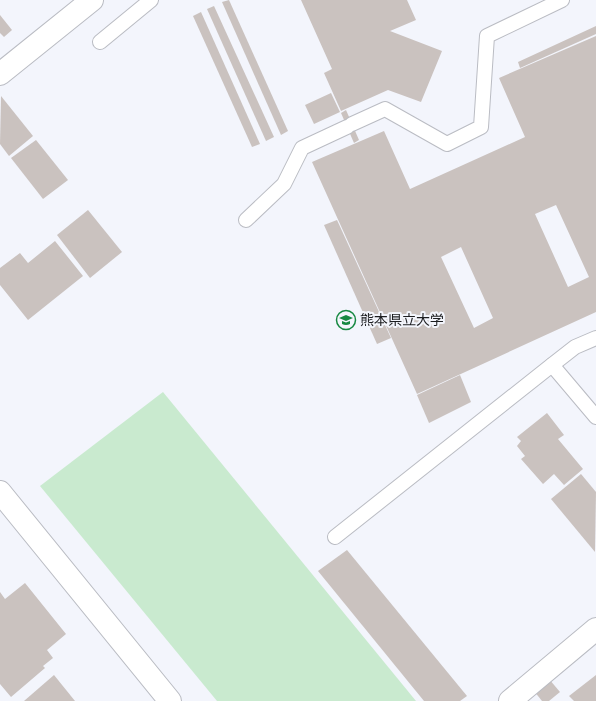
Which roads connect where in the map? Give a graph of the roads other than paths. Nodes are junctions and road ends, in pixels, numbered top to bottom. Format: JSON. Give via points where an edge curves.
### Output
{"nodes":[{"id":1,"x":92,"y":0,"type":"edge"},
{"id":2,"x":152,"y":0,"type":"edge"},
{"id":3,"x":562,"y":0,"type":"edge"},
{"id":4,"x":100,"y":42,"type":"dead end"},
{"id":5,"x":0,"y":74,"type":"edge"},
{"id":6,"x":246,"y":220,"type":"dead end"},
{"id":7,"x":596,"y":338,"type":"edge"},
{"id":8,"x":552,"y":365,"type":"junction"},
{"id":9,"x":596,"y":417,"type":"edge"},
{"id":10,"x":0,"y":492,"type":"edge"},
{"id":11,"x":335,"y":537,"type":"dead end"},
{"id":12,"x":596,"y":628,"type":"edge"},
{"id":13,"x":170,"y":701,"type":"edge"},
{"id":14,"x":510,"y":701,"type":"edge"}],
"edges":[{"from":1,"to":5,"type":"street"},
{"from":2,"to":4,"type":"lane"},
{"from":3,"to":6,"type":"lane","via":[[487,36],[481,127],[447,144],[386,109],[302,148],[284,184]]},
{"from":7,"to":8,"type":"lane","via":[[575,347]]},
{"from":8,"to":9,"type":"lane"},
{"from":8,"to":11,"type":"lane"},
{"from":10,"to":13,"type":"street"},
{"from":12,"to":14,"type":"street"}]}
